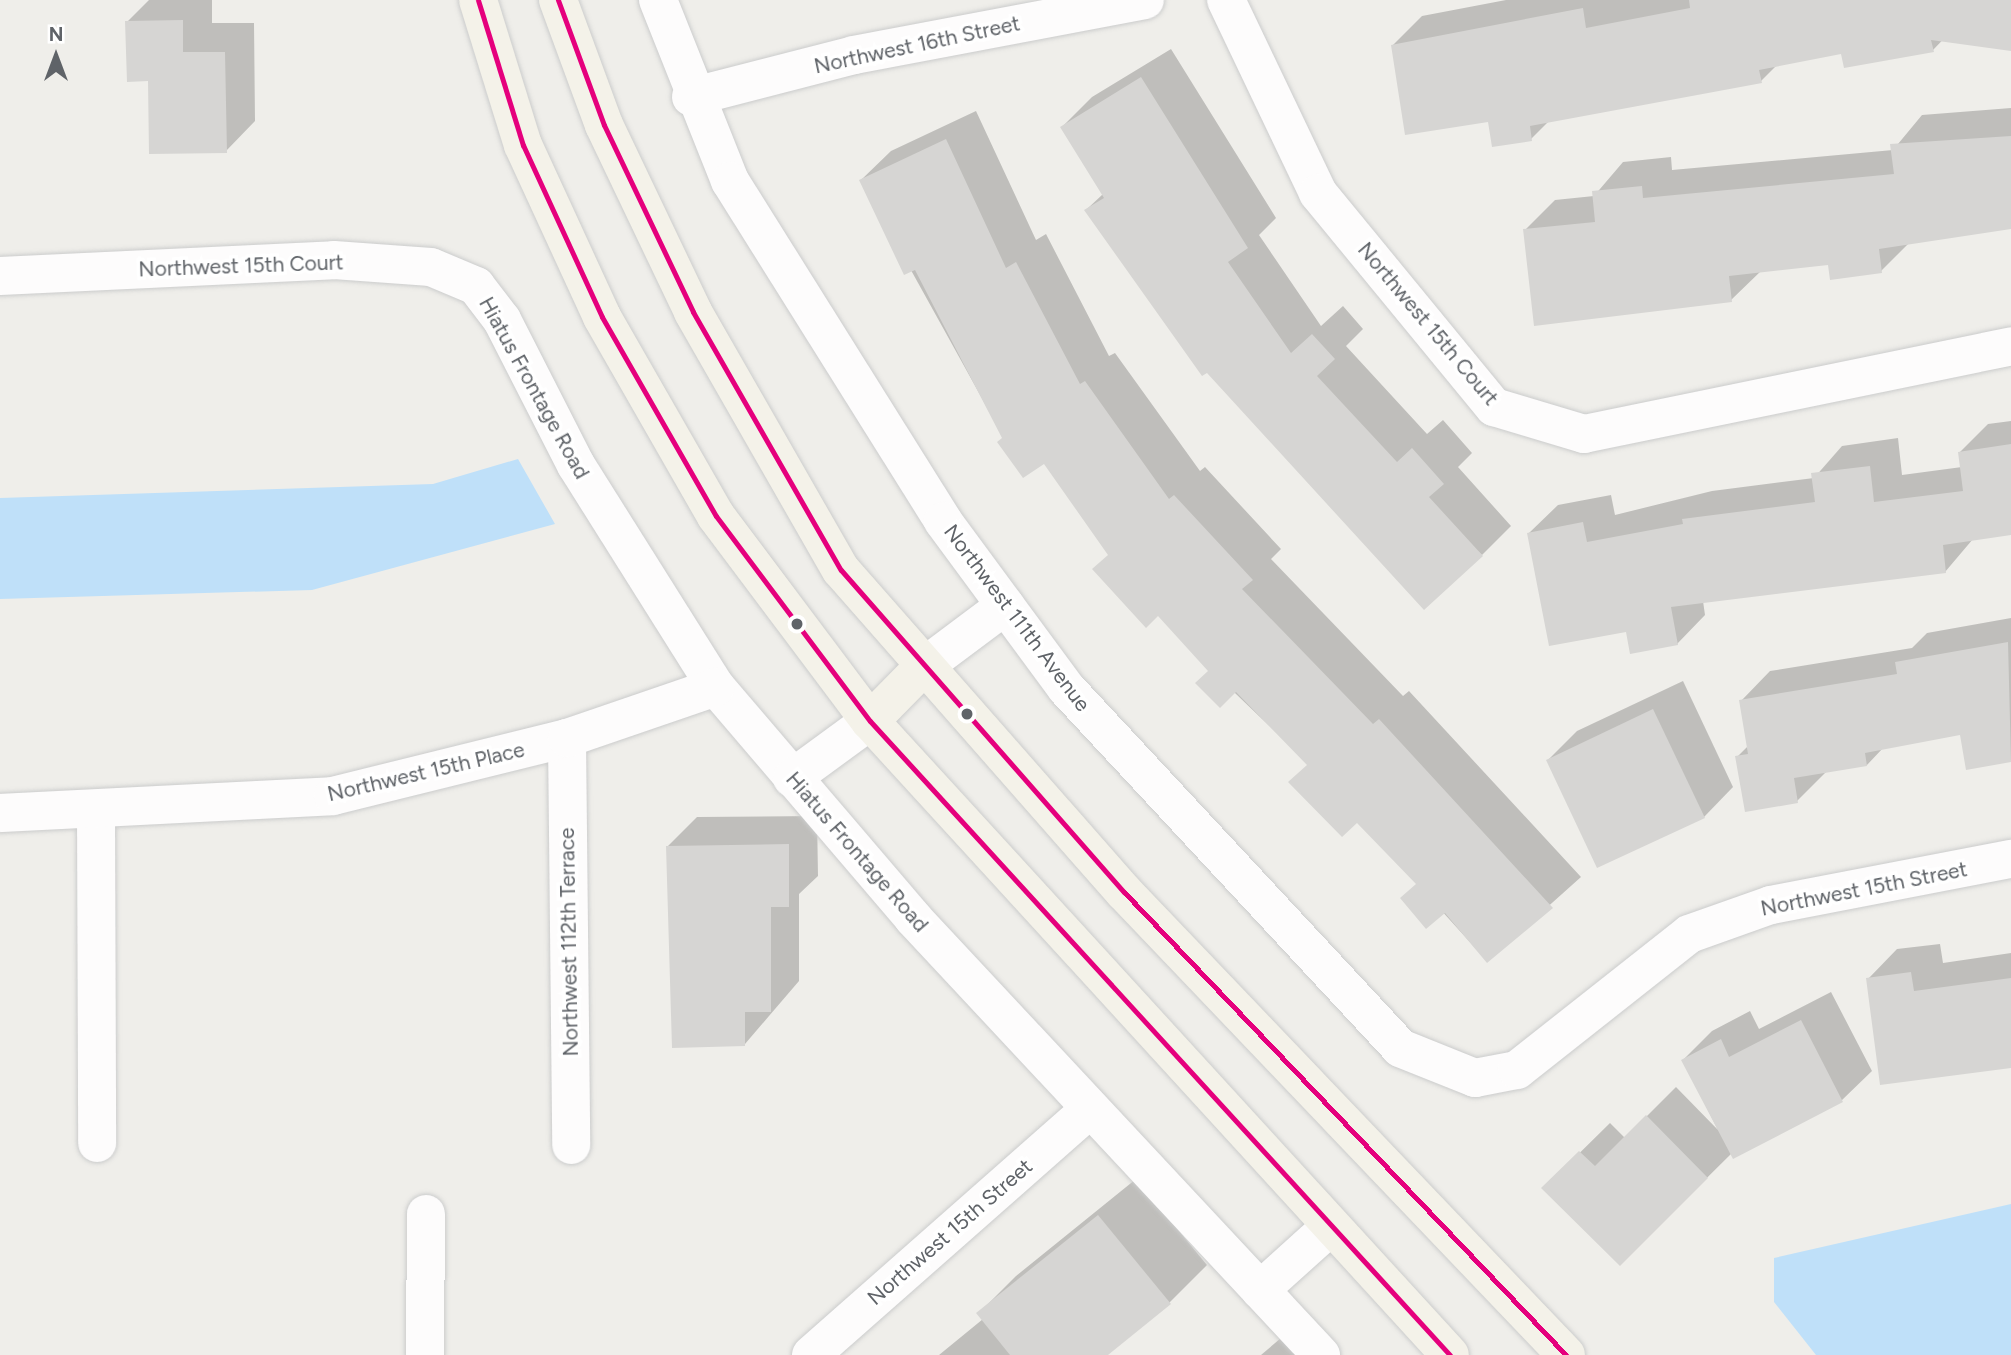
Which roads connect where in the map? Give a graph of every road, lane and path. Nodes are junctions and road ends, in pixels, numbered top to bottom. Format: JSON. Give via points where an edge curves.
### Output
{"nodes":[{"id":1,"x":478,"y":0,"type":"edge"},
{"id":2,"x":558,"y":0,"type":"edge"},
{"id":3,"x":658,"y":0,"type":"edge"},
{"id":4,"x":1145,"y":0,"type":"edge"},
{"id":5,"x":1226,"y":0,"type":"edge"},
{"id":6,"x":691,"y":97,"type":"junction"},
{"id":7,"x":0,"y":276,"type":"edge"},
{"id":8,"x":476,"y":286,"type":"joint"},
{"id":9,"x":2011,"y":345,"type":"edge"},
{"id":10,"x":1005,"y":606,"type":"junction"},
{"id":11,"x":922,"y":668,"type":"junction"},
{"id":12,"x":716,"y":687,"type":"junction"},
{"id":13,"x":870,"y":721,"type":"junction"},
{"id":14,"x":567,"y":738,"type":"junction"},
{"id":15,"x":792,"y":778,"type":"junction"},
{"id":16,"x":96,"y":809,"type":"junction"},
{"id":17,"x":0,"y":813,"type":"edge"},
{"id":18,"x":2011,"y":859,"type":"edge"},
{"id":19,"x":1475,"y":1078,"type":"joint"},
{"id":20,"x":1090,"y":1109,"type":"junction"},
{"id":21,"x":97,"y":1143,"type":"dead end"},
{"id":22,"x":571,"y":1145,"type":"dead end"},
{"id":23,"x":426,"y":1214,"type":"dead end"},
{"id":24,"x":1330,"y":1227,"type":"junction"},
{"id":25,"x":1260,"y":1290,"type":"junction"},
{"id":26,"x":425,"y":1355,"type":"edge"},
{"id":27,"x":811,"y":1355,"type":"edge"},
{"id":28,"x":1321,"y":1355,"type":"edge"},
{"id":29,"x":1450,"y":1355,"type":"edge"},
{"id":30,"x":1566,"y":1355,"type":"edge"}],
"edges":[{"from":1,"to":13,"type":"main road","via":[[523,145],[602,317],[716,516]]},
{"from":2,"to":11,"type":"main road","via":[[604,125],[693,312],[841,570]]},
{"from":3,"to":6,"type":"street","name":"Northwest 111th Avenue"},
{"from":4,"to":6,"type":"street","name":"Northwest 16th Street","via":[[854,55]]},
{"from":5,"to":9,"type":"street","name":"Northwest 15th Court","via":[[1318,193],[1494,407],[1584,434]]},
{"from":6,"to":10,"type":"street","name":"Northwest 111th Avenue","via":[[766,239],[943,521]]},
{"from":7,"to":8,"type":"street","name":"Northwest 15th Court","via":[[334,260],[454,271]]},
{"from":8,"to":12,"type":"street","name":"Hiatus Frontage Road","via":[[502,320],[583,477]]},
{"from":10,"to":11,"type":"street"},
{"from":10,"to":19,"type":"street","name":"Northwest 111th Avenue","via":[[1066,688],[1400,1048]]},
{"from":11,"to":13,"type":"main road"},
{"from":11,"to":30,"type":"main road","via":[[1124,892]]},
{"from":12,"to":14,"type":"street","name":"Northwest 15th Place"},
{"from":12,"to":15,"type":"street","name":"Hiatus Frontage Road"},
{"from":13,"to":15,"type":"street"},
{"from":13,"to":24,"type":"main road"},
{"from":14,"to":16,"type":"street","name":"Northwest 15th Place","via":[[333,796]]},
{"from":14,"to":22,"type":"street","name":"Northwest 112th Terrace"},
{"from":15,"to":20,"type":"street","name":"Hiatus Frontage Road"},
{"from":16,"to":17,"type":"street","name":"Northwest 15th Place"},
{"from":16,"to":21,"type":"street"},
{"from":18,"to":19,"type":"street","name":"Northwest 15th Street","via":[[1771,905],[1689,934],[1517,1070]]},
{"from":20,"to":25,"type":"street","name":"Hiatus Frontage Road"},
{"from":20,"to":27,"type":"street","name":"Northwest 15th Street"},
{"from":23,"to":26,"type":"street"},
{"from":24,"to":25,"type":"street"},
{"from":24,"to":29,"type":"main road"},
{"from":25,"to":28,"type":"street","name":"Hiatus Frontage Road"}]}
